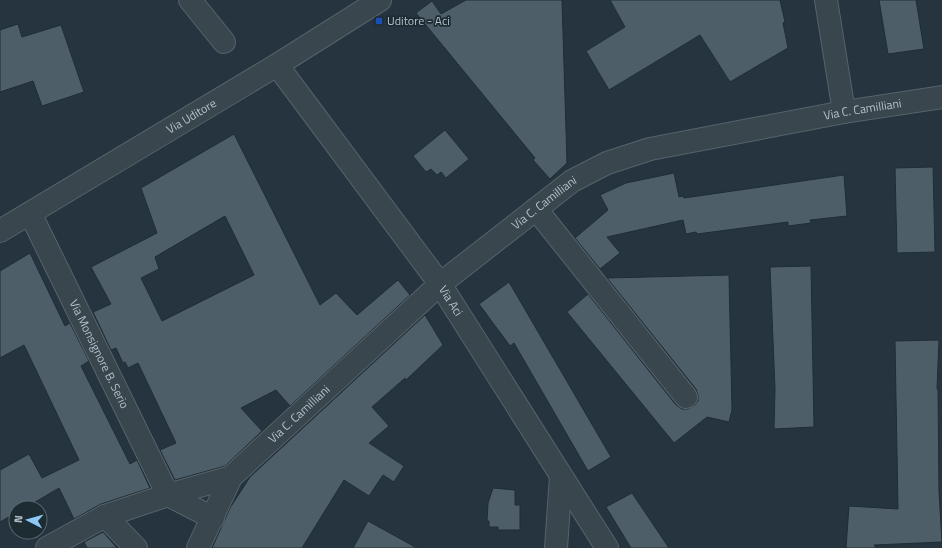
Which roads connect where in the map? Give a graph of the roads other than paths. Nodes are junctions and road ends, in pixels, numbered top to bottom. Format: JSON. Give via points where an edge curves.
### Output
{"nodes":[{"id":1,"x":190,"y":0,"type":"edge"},
{"id":2,"x":380,"y":0,"type":"edge"},
{"id":3,"x":826,"y":0,"type":"edge"},
{"id":4,"x":224,"y":42,"type":"dead end"},
{"id":5,"x":278,"y":65,"type":"junction"},
{"id":6,"x":942,"y":97,"type":"edge"},
{"id":7,"x":844,"y":112,"type":"junction"},
{"id":8,"x":536,"y":209,"type":"junction"},
{"id":9,"x":30,"y":213,"type":"junction"},
{"id":10,"x":0,"y":231,"type":"edge"},
{"id":11,"x":440,"y":284,"type":"junction"},
{"id":12,"x":686,"y":397,"type":"dead end"},
{"id":13,"x":561,"y":476,"type":"junction"},
{"id":14,"x":231,"y":477,"type":"junction"},
{"id":15,"x":168,"y":495,"type":"junction"},
{"id":16,"x":105,"y":516,"type":"junction"},
{"id":17,"x":213,"y":518,"type":"junction"},
{"id":18,"x":47,"y":548,"type":"edge"},
{"id":19,"x":136,"y":548,"type":"edge"},
{"id":20,"x":198,"y":548,"type":"edge"},
{"id":21,"x":556,"y":548,"type":"edge"},
{"id":22,"x":607,"y":548,"type":"edge"}],
"edges":[{"from":1,"to":4,"type":"street"},
{"from":2,"to":5,"type":"street","name":"Via Uditore"},
{"from":3,"to":7,"type":"street"},
{"from":5,"to":9,"type":"street","name":"Via Uditore"},
{"from":5,"to":11,"type":"street","name":"Via Aci"},
{"from":6,"to":7,"type":"street","name":"Via C. Camilliani"},
{"from":7,"to":8,"type":"street","name":"Via C. Camilliani","via":[[650,149],[607,162],[572,181]]},
{"from":8,"to":11,"type":"street","name":"Via C. Camilliani"},
{"from":8,"to":12,"type":"street"},
{"from":9,"to":10,"type":"street","name":"Via Uditore"},
{"from":9,"to":15,"type":"street","name":"Via Monsignore B. Serio"},
{"from":11,"to":13,"type":"street","name":"Via Aci"},
{"from":11,"to":14,"type":"street","name":"Via C. Camilliani"},
{"from":13,"to":21,"type":"street"},
{"from":13,"to":22,"type":"street","name":"Via Aci"},
{"from":14,"to":15,"type":"street"},
{"from":14,"to":17,"type":"street"},
{"from":15,"to":16,"type":"street"},
{"from":15,"to":17,"type":"street"},
{"from":16,"to":18,"type":"street"},
{"from":16,"to":19,"type":"street"},
{"from":17,"to":20,"type":"street"}]}
